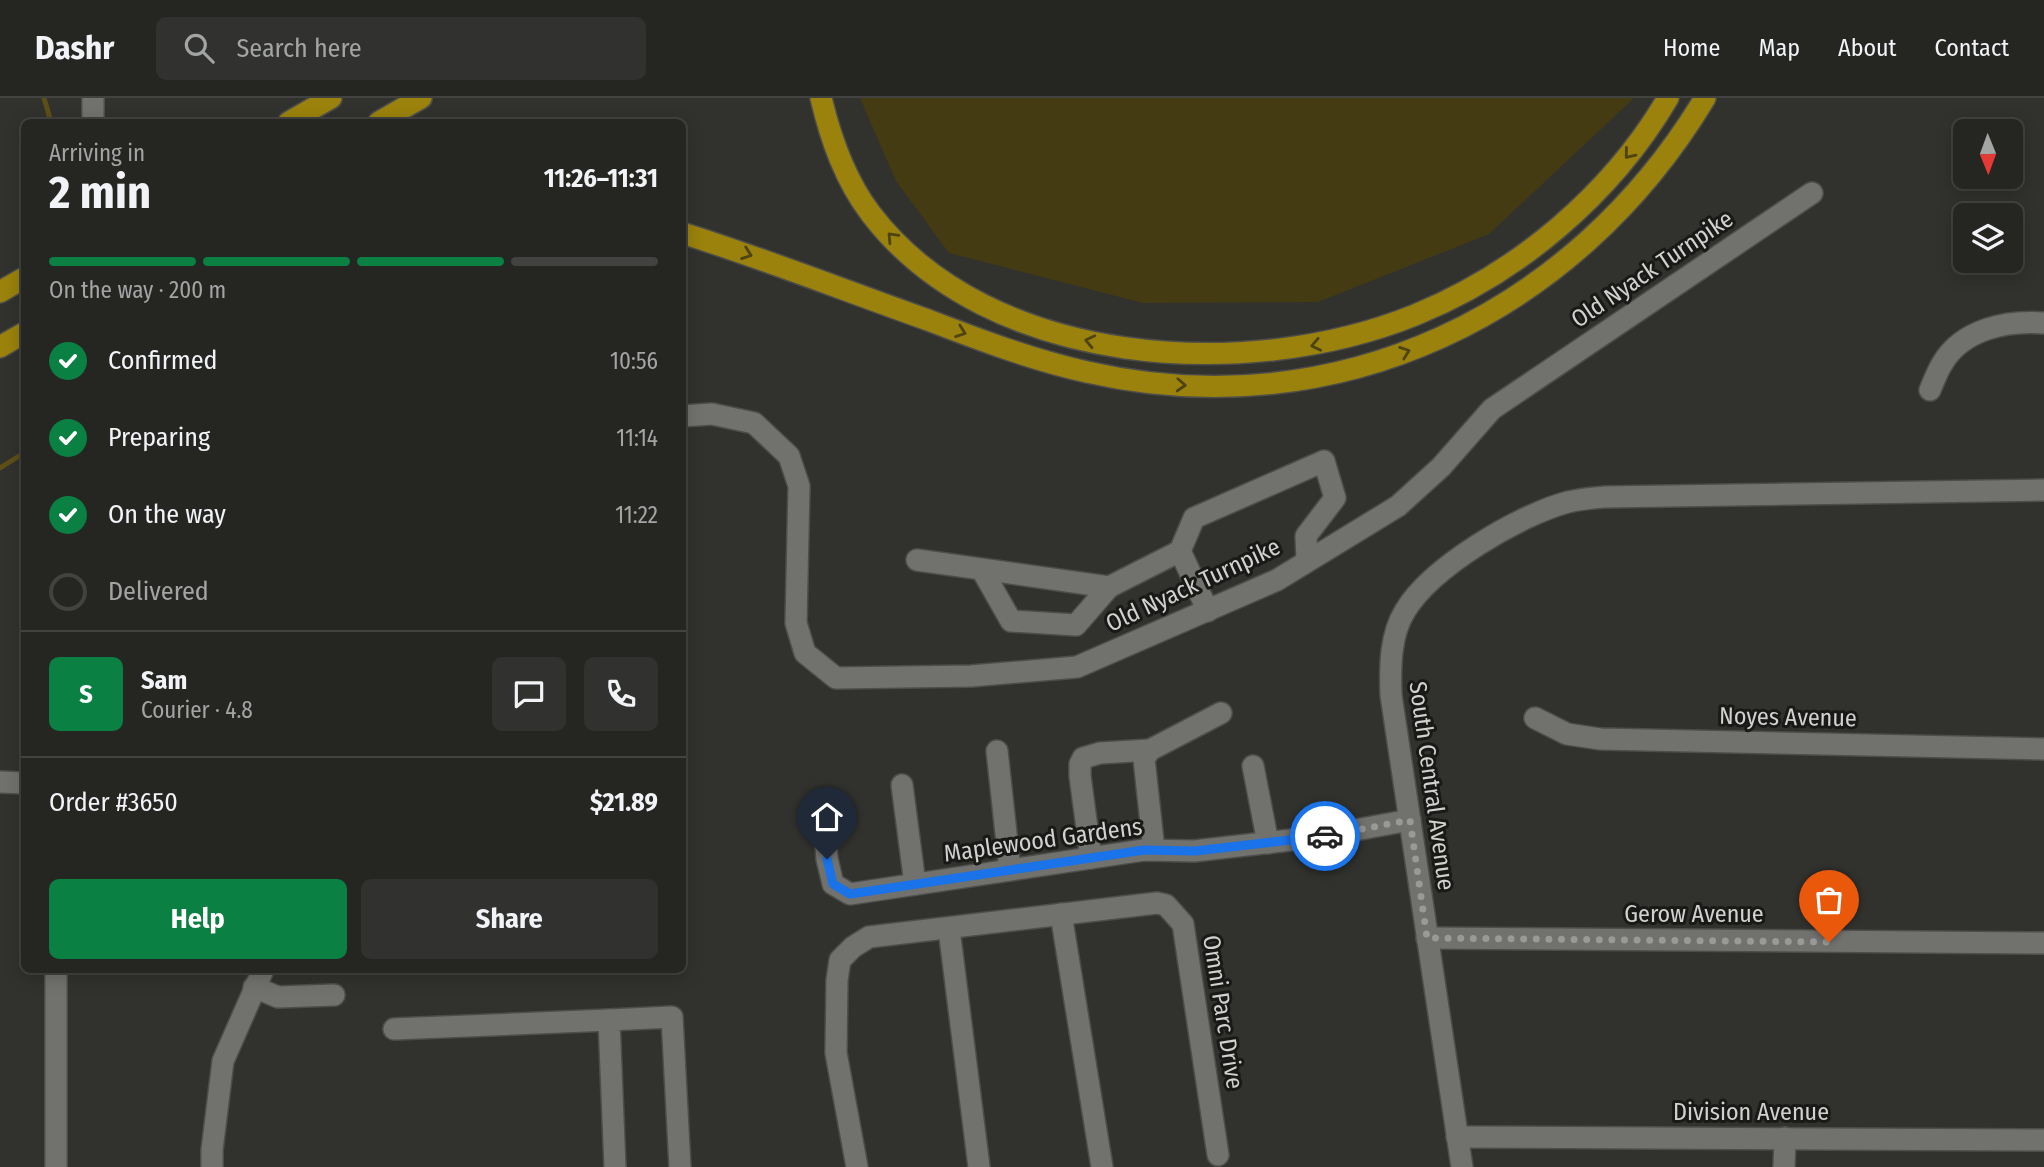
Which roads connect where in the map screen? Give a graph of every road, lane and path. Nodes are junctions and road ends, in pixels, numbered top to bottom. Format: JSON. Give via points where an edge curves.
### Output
{"nodes":[{"id":1,"x":93,"y":98,"type":"edge"},
{"id":2,"x":331,"y":98,"type":"edge"},
{"id":3,"x":421,"y":98,"type":"edge"},
{"id":4,"x":821,"y":98,"type":"edge"},
{"id":5,"x":1668,"y":98,"type":"edge"},
{"id":6,"x":1705,"y":98,"type":"edge"},
{"id":7,"x":93,"y":119,"type":"edge"},
{"id":8,"x":294,"y":119,"type":"edge"},
{"id":9,"x":384,"y":119,"type":"edge"},
{"id":10,"x":1812,"y":193,"type":"dead end"},
{"id":11,"x":686,"y":234,"type":"edge"},
{"id":12,"x":2044,"y":323,"type":"edge"},
{"id":13,"x":21,"y":335,"type":"edge"},
{"id":14,"x":0,"y":347,"type":"edge"},
{"id":15,"x":1930,"y":390,"type":"dead end"},
{"id":16,"x":686,"y":416,"type":"edge"},
{"id":17,"x":2044,"y":490,"type":"edge"},
{"id":18,"x":1180,"y":551,"type":"junction"},
{"id":19,"x":916,"y":559,"type":"dead end"},
{"id":20,"x":1307,"y":560,"type":"junction"},
{"id":21,"x":982,"y":570,"type":"junction"},
{"id":22,"x":1109,"y":587,"type":"junction"},
{"id":23,"x":1208,"y":611,"type":"junction"},
{"id":24,"x":1221,"y":713,"type":"dead end"},
{"id":25,"x":1535,"y":718,"type":"dead end"},
{"id":26,"x":2044,"y":749,"type":"edge"},
{"id":27,"x":1150,"y":750,"type":"junction"},
{"id":28,"x":997,"y":751,"type":"dead end"},
{"id":29,"x":1253,"y":766,"type":"dead end"},
{"id":30,"x":0,"y":782,"type":"edge"},
{"id":31,"x":21,"y":783,"type":"edge"},
{"id":32,"x":902,"y":785,"type":"dead end"},
{"id":33,"x":1410,"y":820,"type":"junction"},
{"id":34,"x":824,"y":821,"type":"dead end"},
{"id":35,"x":1268,"y":843,"type":"junction"},
{"id":36,"x":1154,"y":850,"type":"junction"},
{"id":37,"x":1091,"y":858,"type":"junction"},
{"id":38,"x":1010,"y":870,"type":"junction"},
{"id":39,"x":915,"y":884,"type":"junction"},
{"id":40,"x":1061,"y":914,"type":"junction"},
{"id":41,"x":949,"y":929,"type":"junction"},
{"id":42,"x":1427,"y":938,"type":"junction"},
{"id":43,"x":2044,"y":943,"type":"edge"},
{"id":44,"x":56,"y":973,"type":"edge"},
{"id":45,"x":258,"y":978,"type":"edge"},
{"id":46,"x":334,"y":995,"type":"dead end"},
{"id":47,"x":608,"y":1020,"type":"junction"},
{"id":48,"x":394,"y":1030,"type":"dead end"},
{"id":49,"x":1457,"y":1137,"type":"junction"},
{"id":50,"x":1785,"y":1138,"type":"junction"},
{"id":51,"x":2044,"y":1140,"type":"edge"},
{"id":52,"x":1218,"y":1155,"type":"dead end"},
{"id":53,"x":56,"y":1167,"type":"edge"},
{"id":54,"x":212,"y":1167,"type":"edge"},
{"id":55,"x":615,"y":1167,"type":"edge"},
{"id":56,"x":680,"y":1167,"type":"edge"},
{"id":57,"x":858,"y":1167,"type":"edge"},
{"id":58,"x":979,"y":1167,"type":"edge"},
{"id":59,"x":1102,"y":1167,"type":"edge"},
{"id":60,"x":1462,"y":1167,"type":"edge"},
{"id":61,"x":1784,"y":1167,"type":"edge"}],
"edges":[{"from":1,"to":7,"type":"street"},
{"from":2,"to":8,"type":"highway"},
{"from":3,"to":9,"type":"highway"},
{"from":5,"to":4,"type":"highway","one_way":true,"via":[[1629,155],[1589,199],[1544,239],[1469,289],[1416,315],[1361,334],[1272,352],[1212,355],[1151,352],[1066,335],[993,309],[944,281],[904,250],[870,213],[843,166]]},
{"from":11,"to":6,"type":"highway","one_way":true,"via":[[1068,367],[1181,385],[1276,383],[1398,355],[1456,331],[1511,300],[1564,263],[1632,198]]},
{"from":10,"to":20,"type":"street","name":"Old Nyack Turnpike","via":[[1492,409],[1441,467],[1398,506]]},
{"from":12,"to":15,"type":"street","via":[[1996,326],[1967,337],[1943,362]]},
{"from":13,"to":14,"type":"highway"},
{"from":16,"to":23,"type":"street","name":"Old Nyack Turnpike","via":[[712,414],[754,422],[789,456],[799,486],[796,623],[805,653],[836,678],[971,676],[1077,667]]},
{"from":17,"to":33,"type":"street","name":"South Central Avenue","via":[[1605,497],[1538,513],[1454,562],[1422,588],[1404,612],[1390,668]]},
{"from":18,"to":20,"type":"street","via":[[1194,518],[1324,461],[1335,498],[1306,536]]},
{"from":18,"to":22,"type":"street"},
{"from":18,"to":23,"type":"street"},
{"from":19,"to":21,"type":"street"},
{"from":20,"to":23,"type":"street","name":"Old Nyack Turnpike","via":[[1277,580]]},
{"from":21,"to":22,"type":"street"},
{"from":21,"to":22,"type":"street","via":[[1011,621],[1076,625]]},
{"from":24,"to":27,"type":"street"},
{"from":25,"to":26,"type":"street","name":"Noyes Avenue","via":[[1566,734],[1600,739]]},
{"from":27,"to":36,"type":"street","via":[[1144,759]]},
{"from":27,"to":37,"type":"street","via":[[1100,752],[1083,758],[1080,776]]},
{"from":28,"to":38,"type":"street"},
{"from":29,"to":35,"type":"street"},
{"from":30,"to":31,"type":"street"},
{"from":32,"to":39,"type":"street"},
{"from":33,"to":35,"type":"street","name":"Maplewood Gardens"},
{"from":33,"to":42,"type":"street","name":"South Central Avenue"},
{"from":34,"to":39,"type":"street","name":"Maplewood Gardens","via":[[833,884],[850,894]]},
{"from":35,"to":36,"type":"street","name":"Maplewood Gardens","via":[[1195,851]]},
{"from":36,"to":37,"type":"street","name":"Maplewood Gardens"},
{"from":37,"to":38,"type":"street","name":"Maplewood Gardens"},
{"from":38,"to":39,"type":"street","name":"Maplewood Gardens"},
{"from":40,"to":41,"type":"street","name":"Omni Parc Drive"},
{"from":40,"to":52,"type":"street","name":"Omni Parc Drive","via":[[1157,903],[1166,905],[1182,924]]},
{"from":40,"to":59,"type":"street"},
{"from":41,"to":57,"type":"street","name":"Omni Parc Drive","via":[[870,937],[840,960],[836,1053]]},
{"from":41,"to":58,"type":"street"},
{"from":42,"to":43,"type":"street","name":"Gerow Avenue"},
{"from":42,"to":49,"type":"street","name":"South Central Avenue"},
{"from":44,"to":53,"type":"street"},
{"from":45,"to":46,"type":"street","via":[[278,997]]},
{"from":45,"to":54,"type":"street","via":[[223,1061]]},
{"from":47,"to":48,"type":"street"},
{"from":47,"to":55,"type":"street"},
{"from":47,"to":56,"type":"street","via":[[672,1017]]},
{"from":49,"to":50,"type":"street","name":"Division Avenue"},
{"from":49,"to":60,"type":"street","name":"South Central Avenue"},
{"from":50,"to":51,"type":"street","name":"Division Avenue"},
{"from":50,"to":61,"type":"street"}]}
